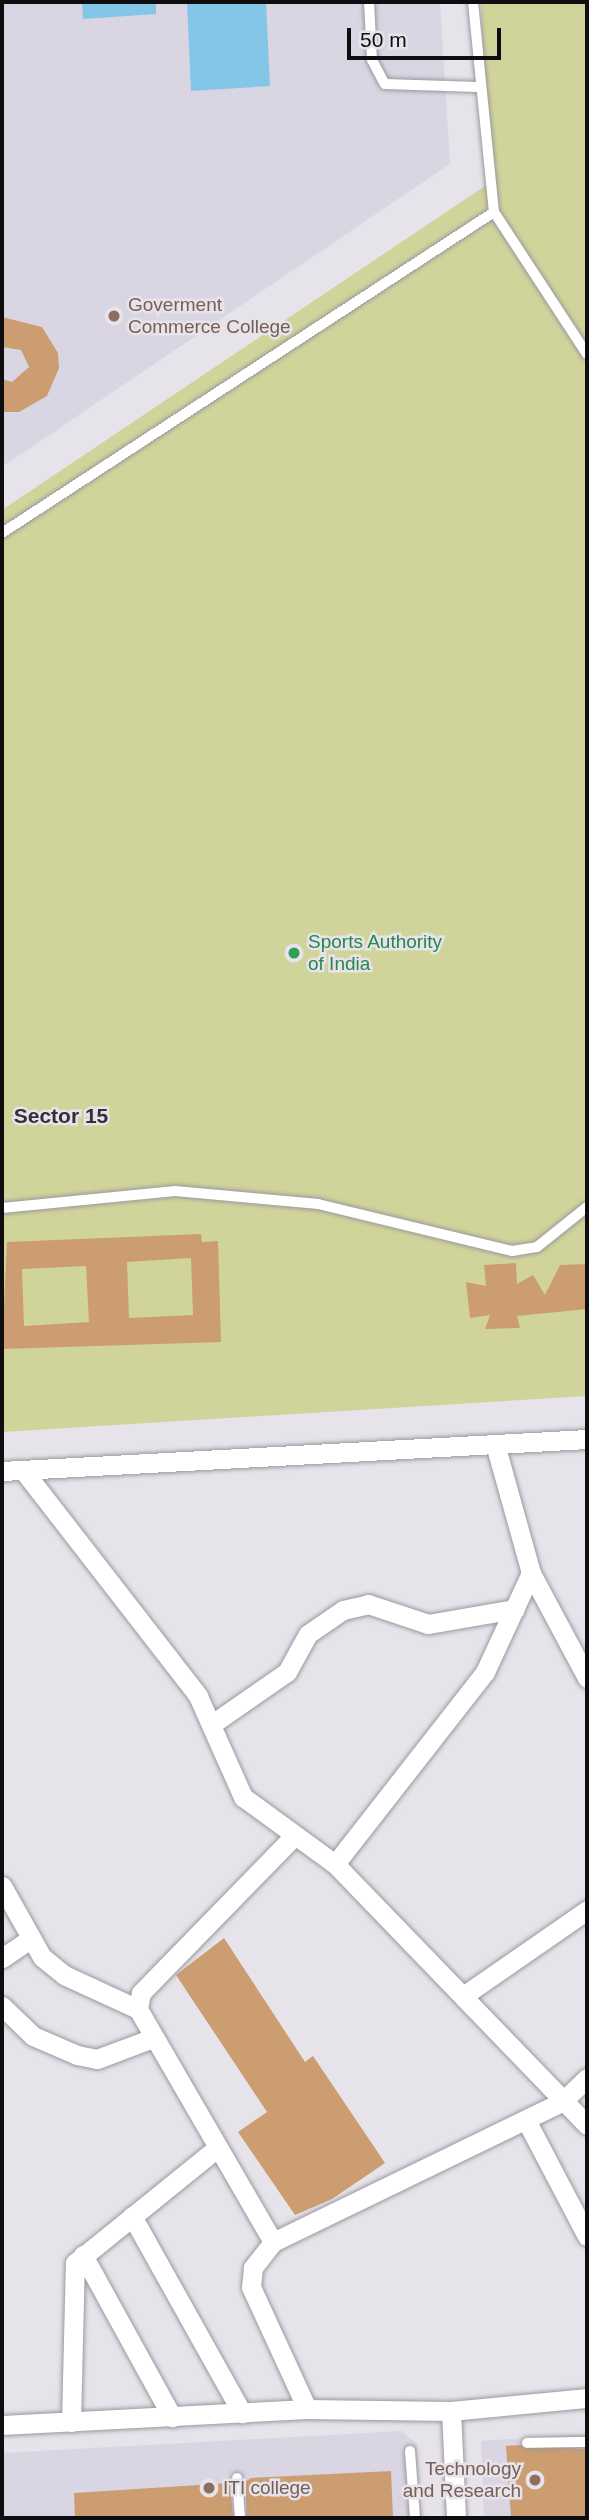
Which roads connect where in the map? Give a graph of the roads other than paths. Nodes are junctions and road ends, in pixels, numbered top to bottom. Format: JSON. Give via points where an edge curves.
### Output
{"nodes":[{"id":1,"x":369,"y":2,"type":"edge"},
{"id":2,"x":473,"y":2,"type":"edge"},
{"id":3,"x":477,"y":86,"type":"junction"},
{"id":4,"x":494,"y":212,"type":"junction"},
{"id":5,"x":587,"y":354,"type":"edge"},
{"id":6,"x":2,"y":533,"type":"edge"},
{"id":7,"x":587,"y":1207,"type":"edge"},
{"id":8,"x":2,"y":1208,"type":"edge"},
{"id":9,"x":587,"y":1439,"type":"edge"},
{"id":10,"x":495,"y":1444,"type":"junction"},
{"id":11,"x":23,"y":1470,"type":"junction"},
{"id":12,"x":2,"y":1471,"type":"edge"},
{"id":13,"x":531,"y":1573,"type":"junction"},
{"id":14,"x":515,"y":1609,"type":"junction"},
{"id":15,"x":587,"y":1678,"type":"edge"},
{"id":16,"x":215,"y":1722,"type":"junction"},
{"id":17,"x":293,"y":1837,"type":"junction"},
{"id":18,"x":335,"y":1864,"type":"junction"},
{"id":19,"x":2,"y":1886,"type":"edge"},
{"id":20,"x":587,"y":1910,"type":"edge"},
{"id":21,"x":29,"y":1940,"type":"junction"},
{"id":22,"x":2,"y":1958,"type":"edge"},
{"id":23,"x":463,"y":1996,"type":"junction"},
{"id":24,"x":2,"y":2006,"type":"edge"},
{"id":25,"x":138,"y":2009,"type":"junction"},
{"id":26,"x":153,"y":2038,"type":"junction"},
{"id":27,"x":587,"y":2078,"type":"edge"},
{"id":28,"x":563,"y":2101,"type":"junction"},
{"id":29,"x":526,"y":2120,"type":"junction"},
{"id":30,"x":587,"y":2125,"type":"edge"},
{"id":31,"x":217,"y":2148,"type":"junction"},
{"id":32,"x":132,"y":2216,"type":"junction"},
{"id":33,"x":587,"y":2236,"type":"edge"},
{"id":34,"x":273,"y":2242,"type":"junction"},
{"id":35,"x":83,"y":2255,"type":"junction"},
{"id":36,"x":587,"y":2398,"type":"edge"},
{"id":37,"x":307,"y":2409,"type":"junction"},
{"id":38,"x":451,"y":2411,"type":"junction"},
{"id":39,"x":242,"y":2413,"type":"junction"},
{"id":40,"x":172,"y":2417,"type":"junction"},
{"id":41,"x":71,"y":2422,"type":"junction"},
{"id":42,"x":2,"y":2425,"type":"edge"},
{"id":43,"x":587,"y":2442,"type":"edge"},
{"id":44,"x":527,"y":2443,"type":"dead end"},
{"id":45,"x":410,"y":2451,"type":"dead end"},
{"id":46,"x":237,"y":2478,"type":"dead end"},
{"id":47,"x":240,"y":2518,"type":"edge"},
{"id":48,"x":415,"y":2518,"type":"edge"},
{"id":49,"x":456,"y":2518,"type":"edge"}],
"edges":[{"from":1,"to":3,"type":"lane","via":[[372,60],[385,84]]},
{"from":2,"to":3,"type":"lane"},
{"from":3,"to":4,"type":"lane"},
{"from":4,"to":5,"type":"lane"},
{"from":4,"to":6,"type":"lane"},
{"from":7,"to":8,"type":"lane","via":[[537,1247],[512,1251],[318,1203],[175,1191]]},
{"from":9,"to":10,"type":"street"},
{"from":10,"to":11,"type":"street"},
{"from":10,"to":13,"type":"street"},
{"from":11,"to":12,"type":"street"},
{"from":11,"to":16,"type":"street"},
{"from":13,"to":14,"type":"street"},
{"from":13,"to":15,"type":"street"},
{"from":14,"to":16,"type":"street","via":[[428,1624],[368,1604],[343,1610],[308,1634],[288,1672]]},
{"from":14,"to":18,"type":"street","via":[[465,1702]]},
{"from":16,"to":17,"type":"street","via":[[243,1797]]},
{"from":17,"to":18,"type":"street"},
{"from":17,"to":25,"type":"street","via":[[141,1993]]},
{"from":18,"to":23,"type":"street"},
{"from":19,"to":21,"type":"street"},
{"from":20,"to":23,"type":"street"},
{"from":21,"to":22,"type":"street"},
{"from":21,"to":25,"type":"street","via":[[64,1975]]},
{"from":23,"to":28,"type":"street"},
{"from":24,"to":26,"type":"street","via":[[33,2036],[77,2055],[97,2059]]},
{"from":25,"to":26,"type":"street"},
{"from":26,"to":31,"type":"street"},
{"from":27,"to":28,"type":"street"},
{"from":28,"to":29,"type":"street"},
{"from":28,"to":30,"type":"street"},
{"from":29,"to":33,"type":"street"},
{"from":29,"to":34,"type":"street"},
{"from":31,"to":32,"type":"street"},
{"from":31,"to":34,"type":"street"},
{"from":32,"to":35,"type":"street"},
{"from":32,"to":39,"type":"street"},
{"from":34,"to":37,"type":"street","via":[[253,2268],[255,2306]]},
{"from":35,"to":40,"type":"street"},
{"from":35,"to":41,"type":"street","via":[[72,2272]]},
{"from":36,"to":38,"type":"street"},
{"from":37,"to":38,"type":"street"},
{"from":37,"to":39,"type":"street"},
{"from":38,"to":49,"type":"street"},
{"from":39,"to":40,"type":"street"},
{"from":40,"to":41,"type":"street"},
{"from":41,"to":42,"type":"street"},
{"from":43,"to":44,"type":"lane"},
{"from":45,"to":48,"type":"lane"},
{"from":46,"to":47,"type":"lane"}]}
